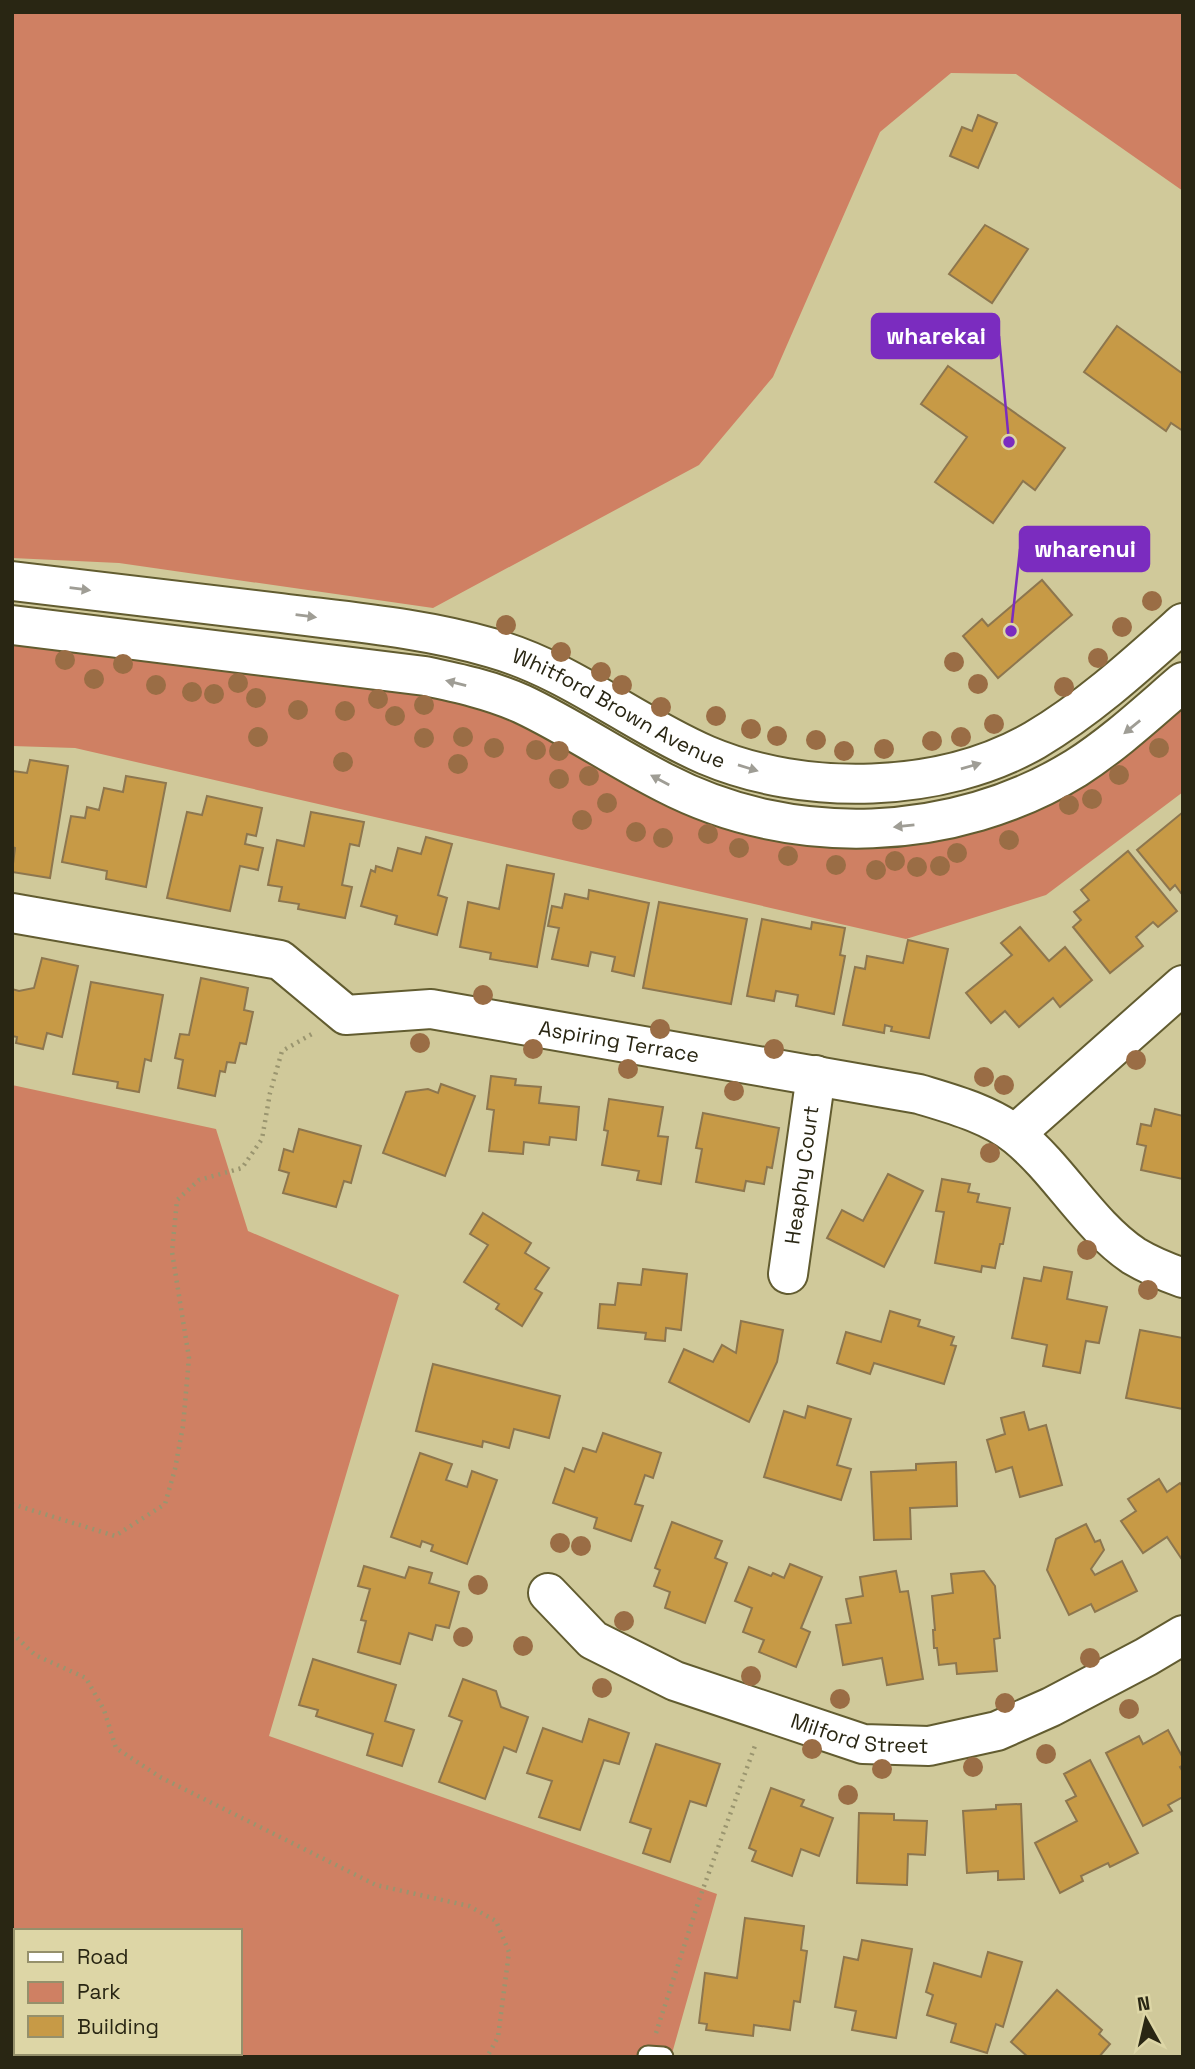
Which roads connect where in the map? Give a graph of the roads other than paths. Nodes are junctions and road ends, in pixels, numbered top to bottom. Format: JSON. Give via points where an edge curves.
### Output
{"nodes":[{"id":1,"x":12,"y":581,"type":"edge"},
{"id":2,"x":1183,"y":623,"type":"edge"},
{"id":3,"x":12,"y":625,"type":"edge"},
{"id":4,"x":1183,"y":682,"type":"edge"},
{"id":5,"x":12,"y":913,"type":"edge"},
{"id":6,"x":1183,"y":985,"type":"edge"},
{"id":7,"x":816,"y":1075,"type":"junction"},
{"id":8,"x":1015,"y":1134,"type":"junction"},
{"id":9,"x":788,"y":1274,"type":"dead end"},
{"id":10,"x":1183,"y":1278,"type":"edge"},
{"id":11,"x":548,"y":1593,"type":"dead end"},
{"id":12,"x":1183,"y":1635,"type":"edge"}],
"edges":[{"from":1,"to":2,"type":"main road","name":"Whitford Brown Avenue","one_way":true,"via":[[446,635],[496,649],[577,683],[706,755],[816,783],[892,783],[991,761],[1034,741],[1087,705]]},
{"from":4,"to":3,"type":"main road","name":"Whitford Brown Avenue","one_way":true,"via":[[1104,749],[1024,794],[926,824],[829,828],[779,823],[715,805],[667,784],[523,704],[459,683]]},
{"from":5,"to":7,"type":"main road","name":"Aspiring Terrace","via":[[280,960],[346,1015],[431,1009]]},
{"from":6,"to":8,"type":"main road"},
{"from":7,"to":8,"type":"main road","name":"Aspiring Terrace","via":[[919,1094],[970,1110]]},
{"from":7,"to":9,"type":"main road","name":"Heaphy Court"},
{"from":8,"to":10,"type":"main road","name":"Aspiring Terrace","via":[[1109,1234],[1134,1255]]},
{"from":11,"to":12,"type":"main road","name":"Milford Street","via":[[593,1640],[675,1681],[863,1744],[929,1746],[997,1731]]}]}
